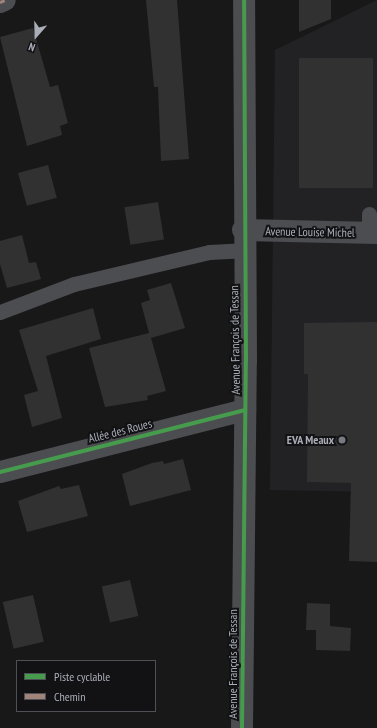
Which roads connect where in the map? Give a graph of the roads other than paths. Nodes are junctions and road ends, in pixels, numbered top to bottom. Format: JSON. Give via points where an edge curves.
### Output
{"nodes":[{"id":1,"x":5,"y":0,"type":"edge"},
{"id":2,"x":244,"y":0,"type":"edge"},
{"id":3,"x":0,"y":2,"type":"edge"},
{"id":4,"x":372,"y":226,"type":"edge"},
{"id":5,"x":243,"y":240,"type":"junction"},
{"id":6,"x":0,"y":312,"type":"edge"},
{"id":7,"x":245,"y":410,"type":"junction"},
{"id":8,"x":0,"y":472,"type":"edge"},
{"id":9,"x":242,"y":728,"type":"edge"}],
"edges":[{"from":1,"to":3,"type":"street"},
{"from":2,"to":5,"type":"street","name":"Avenue François de Tessan"},
{"from":4,"to":5,"type":"street","name":"Avenue Louise Michel"},
{"from":5,"to":6,"type":"lane","via":[[209,252],[74,284]]},
{"from":5,"to":7,"type":"street","name":"Avenue François de Tessan"},
{"from":7,"to":8,"type":"street","name":"Allée des Roues"},
{"from":7,"to":9,"type":"street","name":"Avenue François de Tessan"}]}
